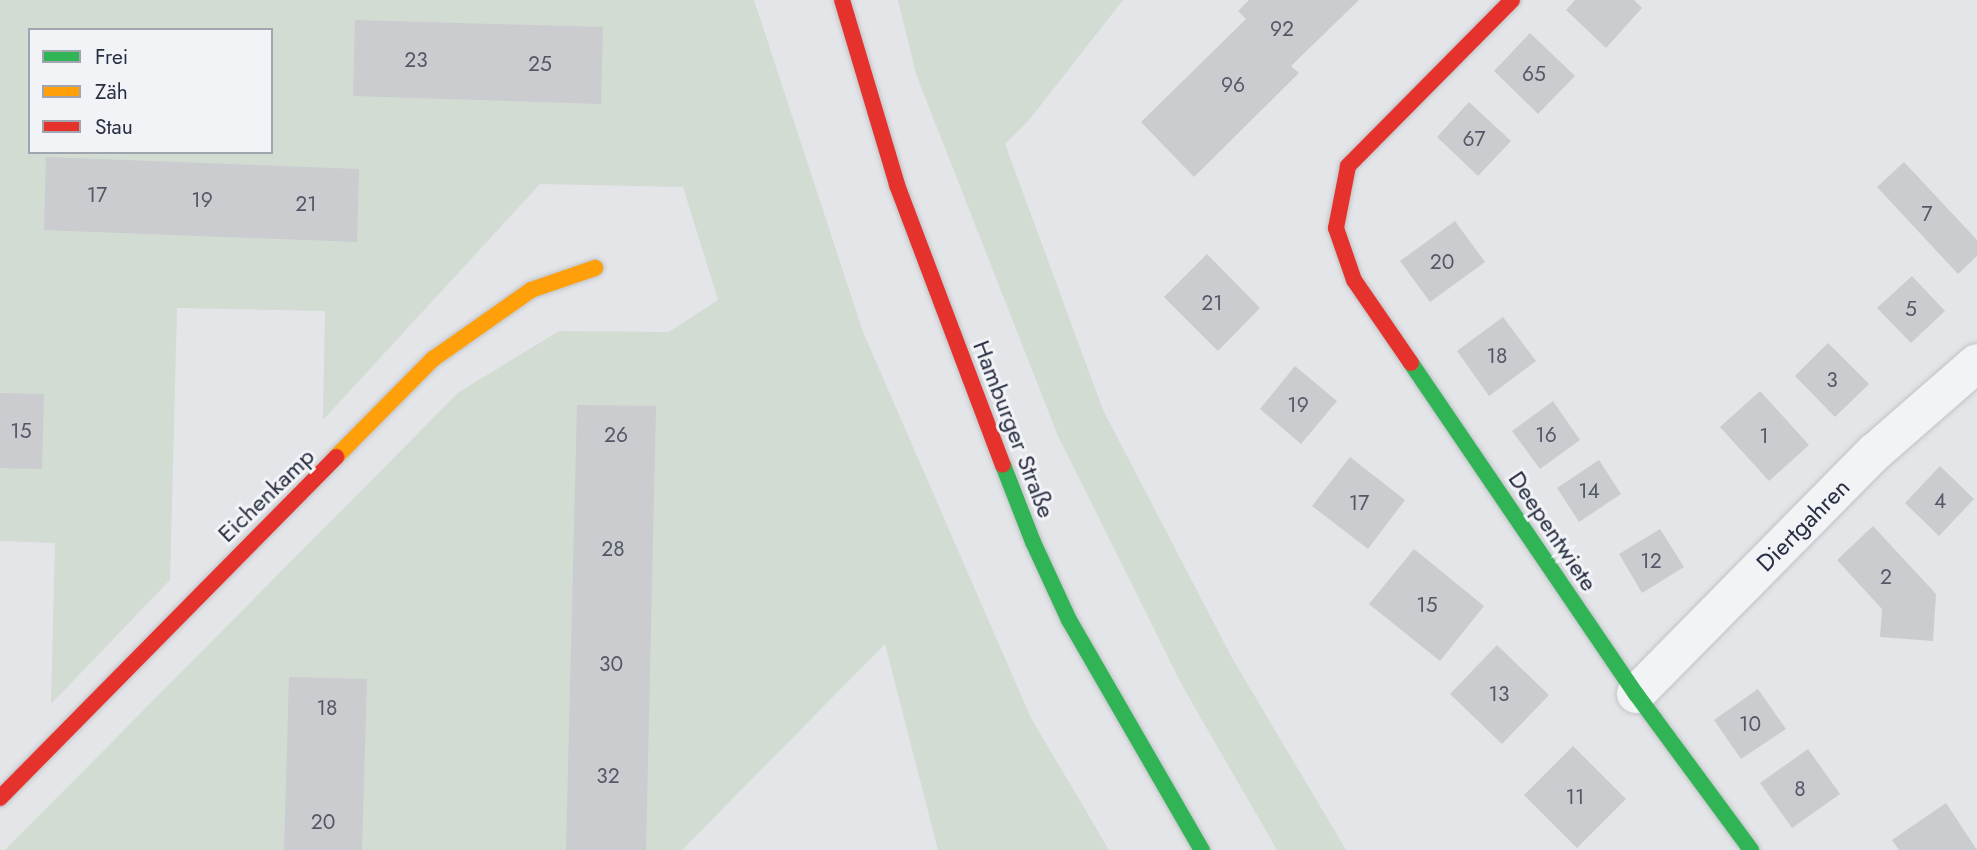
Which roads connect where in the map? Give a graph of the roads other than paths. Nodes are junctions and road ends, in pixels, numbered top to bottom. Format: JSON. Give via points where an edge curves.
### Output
{"nodes":[{"id":1,"x":842,"y":0,"type":"edge"},
{"id":2,"x":1512,"y":0,"type":"edge"},
{"id":3,"x":595,"y":268,"type":"dead end"},
{"id":4,"x":1977,"y":363,"type":"edge"},
{"id":5,"x":1636,"y":694,"type":"junction"},
{"id":6,"x":0,"y":798,"type":"edge"},
{"id":7,"x":1202,"y":850,"type":"edge"},
{"id":8,"x":1751,"y":850,"type":"edge"}],
"edges":[{"from":1,"to":7,"type":"street","name":"Hamburger Straße","via":[[897,185],[1033,542],[1069,620]]},
{"from":2,"to":5,"type":"street","name":"Deepentwiete","via":[[1348,166],[1336,228],[1354,280]]},
{"from":3,"to":6,"type":"street","name":"Eichenkamp","via":[[531,289],[433,359]]},
{"from":4,"to":5,"type":"street","name":"Diertgahren","via":[[1875,452]]},
{"from":5,"to":8,"type":"street","name":"Deepentwiete"}]}
